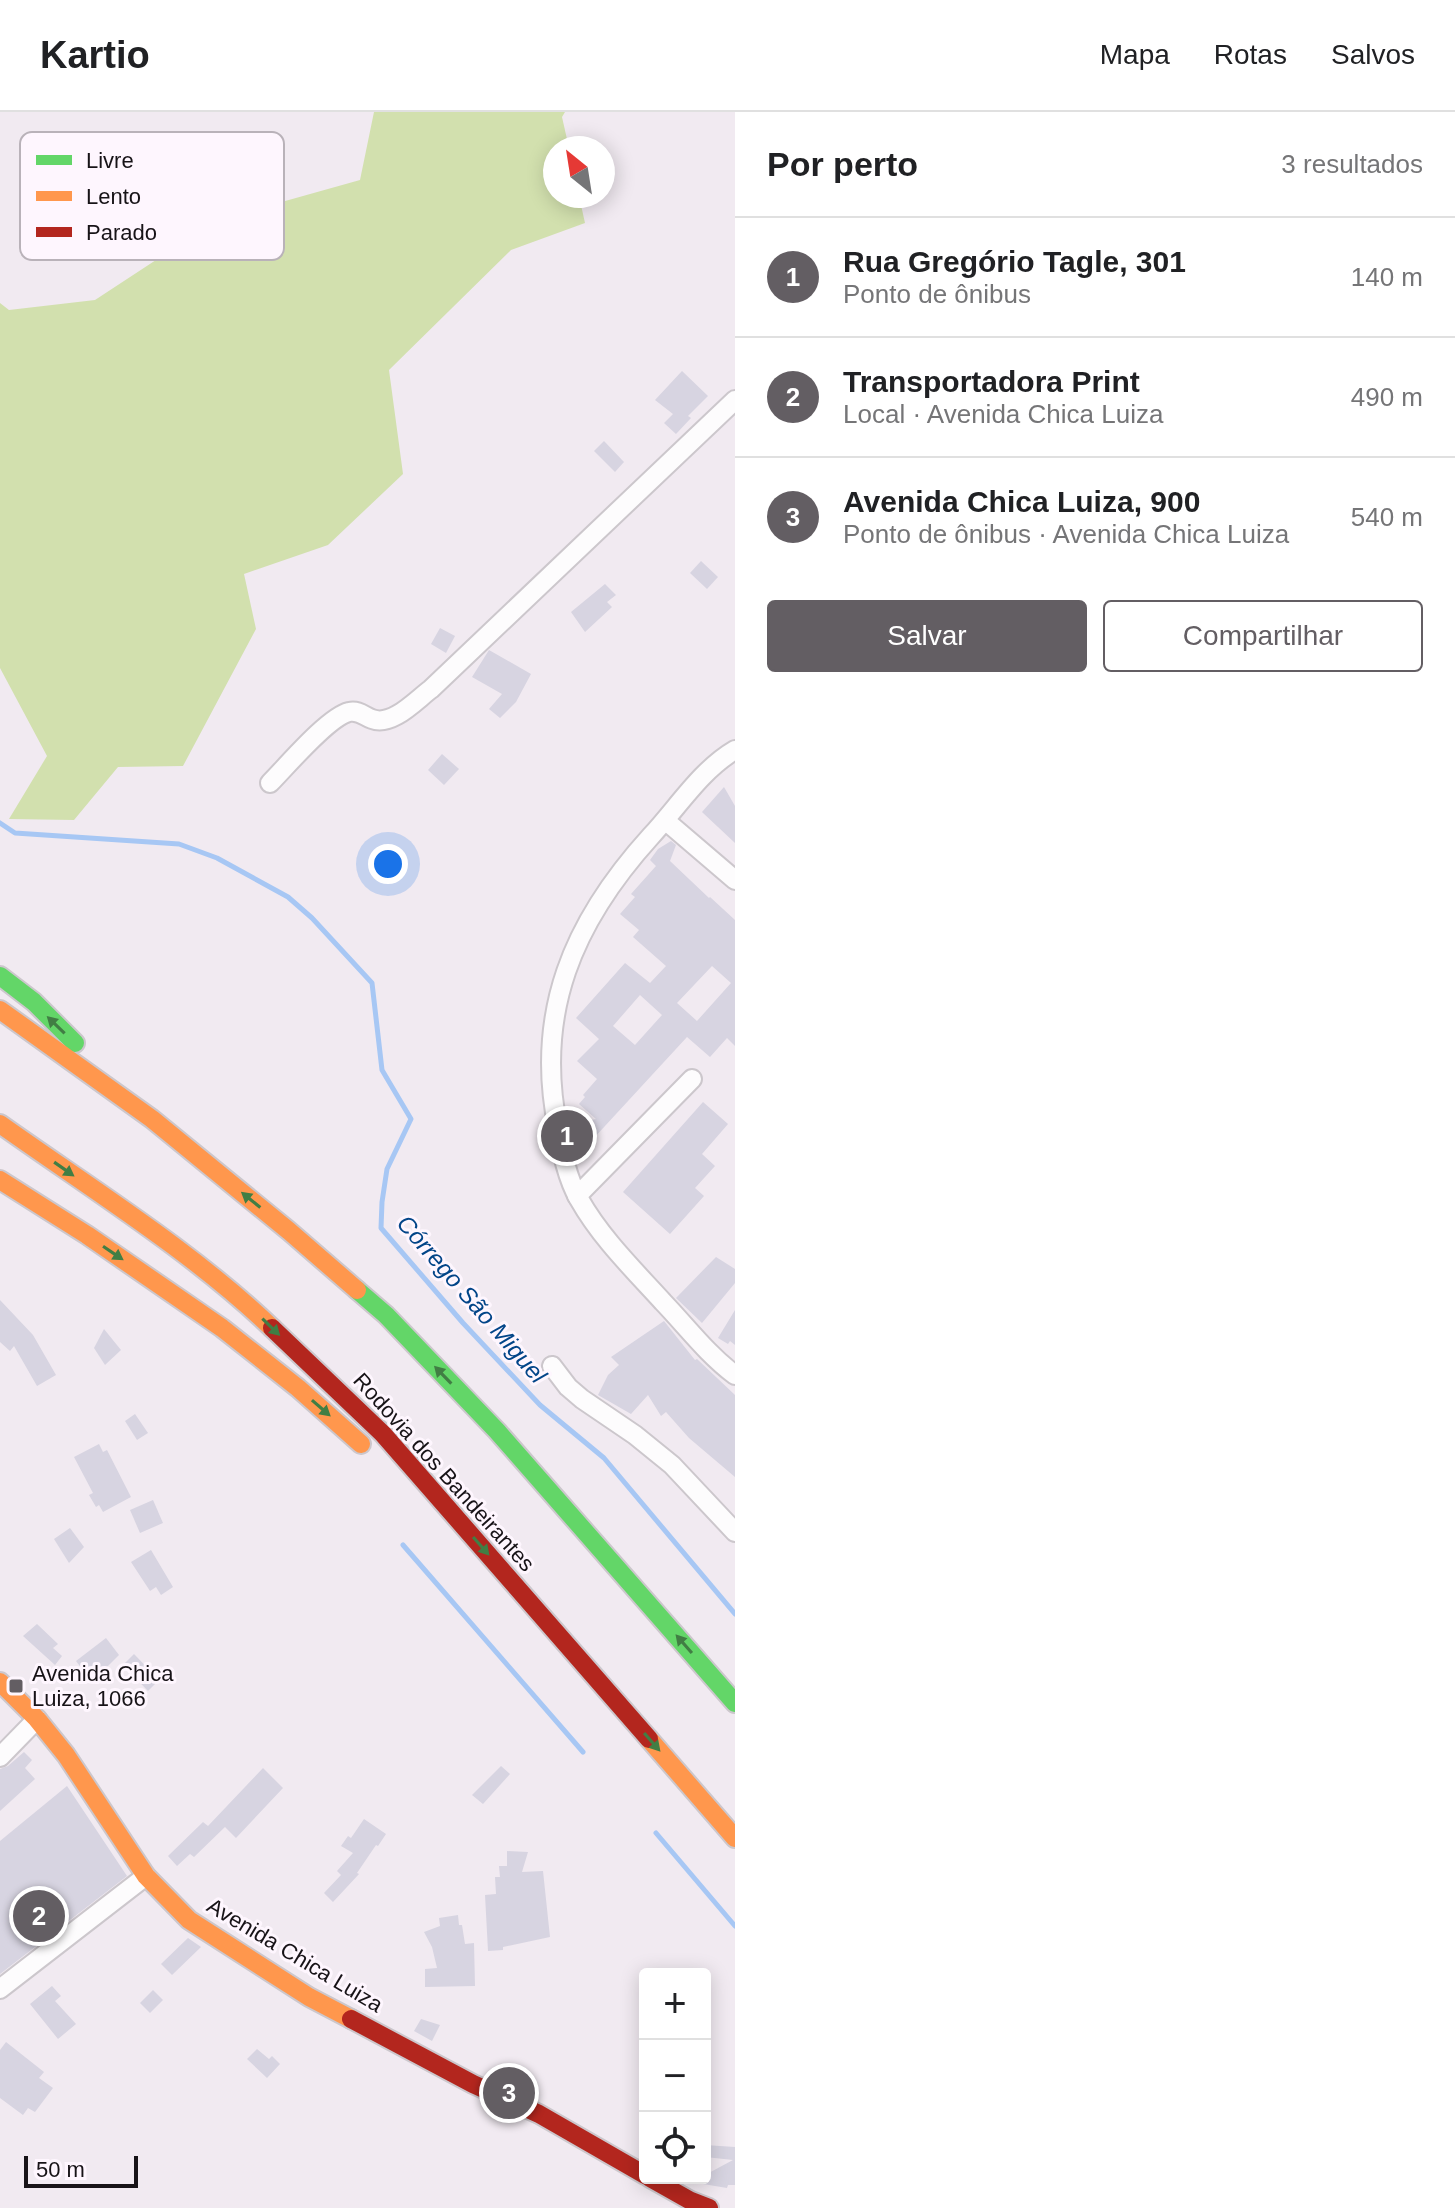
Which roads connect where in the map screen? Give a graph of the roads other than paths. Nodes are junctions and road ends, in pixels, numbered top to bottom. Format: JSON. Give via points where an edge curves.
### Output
{"nodes":[{"id":1,"x":735,"y":400,"type":"edge"},
{"id":2,"x":735,"y":750,"type":"edge"},
{"id":3,"x":270,"y":783,"type":"dead end"},
{"id":4,"x":666,"y":821,"type":"junction"},
{"id":5,"x":735,"y":880,"type":"edge"},
{"id":6,"x":0,"y":976,"type":"edge"},
{"id":7,"x":0,"y":1010,"type":"edge"},
{"id":8,"x":692,"y":1079,"type":"dead end"},
{"id":9,"x":152,"y":1119,"type":"junction"},
{"id":10,"x":0,"y":1124,"type":"edge"},
{"id":11,"x":0,"y":1180,"type":"edge"},
{"id":12,"x":577,"y":1196,"type":"junction"},
{"id":13,"x":552,"y":1366,"type":"dead end"},
{"id":14,"x":735,"y":1375,"type":"edge"},
{"id":15,"x":430,"y":1487,"type":"junction"},
{"id":16,"x":735,"y":1532,"type":"edge"},
{"id":17,"x":0,"y":1682,"type":"edge"},
{"id":18,"x":735,"y":1703,"type":"edge"},
{"id":19,"x":37,"y":1719,"type":"junction"},
{"id":20,"x":4,"y":1744,"type":"edge"},
{"id":21,"x":735,"y":1838,"type":"edge"},
{"id":22,"x":146,"y":1876,"type":"junction"},
{"id":23,"x":0,"y":1989,"type":"edge"},
{"id":24,"x":639,"y":2171,"type":"edge"},
{"id":25,"x":662,"y":2184,"type":"edge"},
{"id":26,"x":709,"y":2208,"type":"edge"}],
"edges":[{"from":1,"to":3,"type":"street","via":[[431,689],[386,721],[349,712],[335,720]]},
{"from":2,"to":4,"type":"street","via":[[712,765]]},
{"from":4,"to":5,"type":"street"},
{"from":4,"to":12,"type":"street","via":[[607,891],[578,939],[555,1010],[551,1097]]},
{"from":9,"to":6,"type":"main road","one_way":true,"via":[[34,1002]]},
{"from":7,"to":9,"type":"main road"},
{"from":8,"to":12,"type":"street"},
{"from":18,"to":9,"type":"main road","one_way":true,"via":[[497,1431],[386,1315]]},
{"from":10,"to":15,"type":"main road","name":"Rodovia dos Bandeirantes","one_way":true,"via":[[251,1308],[383,1434]]},
{"from":11,"to":15,"type":"main road","one_way":true,"via":[[222,1328],[361,1443]]},
{"from":12,"to":14,"type":"street","via":[[633,1270],[702,1347]]},
{"from":13,"to":16,"type":"street","via":[[582,1399],[672,1465]]},
{"from":15,"to":21,"type":"main road","name":"Rodovia dos Bandeirantes","one_way":true},
{"from":17,"to":19,"type":"main road","name":"Avenida Chica Luiza"},
{"from":19,"to":20,"type":"street"},
{"from":19,"to":22,"type":"main road","name":"Avenida Chica Luiza"},
{"from":22,"to":23,"type":"street"},
{"from":22,"to":24,"type":"main road","name":"Avenida Chica Luiza","via":[[189,1920],[309,1997]]},
{"from":25,"to":26,"type":"main road","name":"Avenida Chica Luiza"}]}
